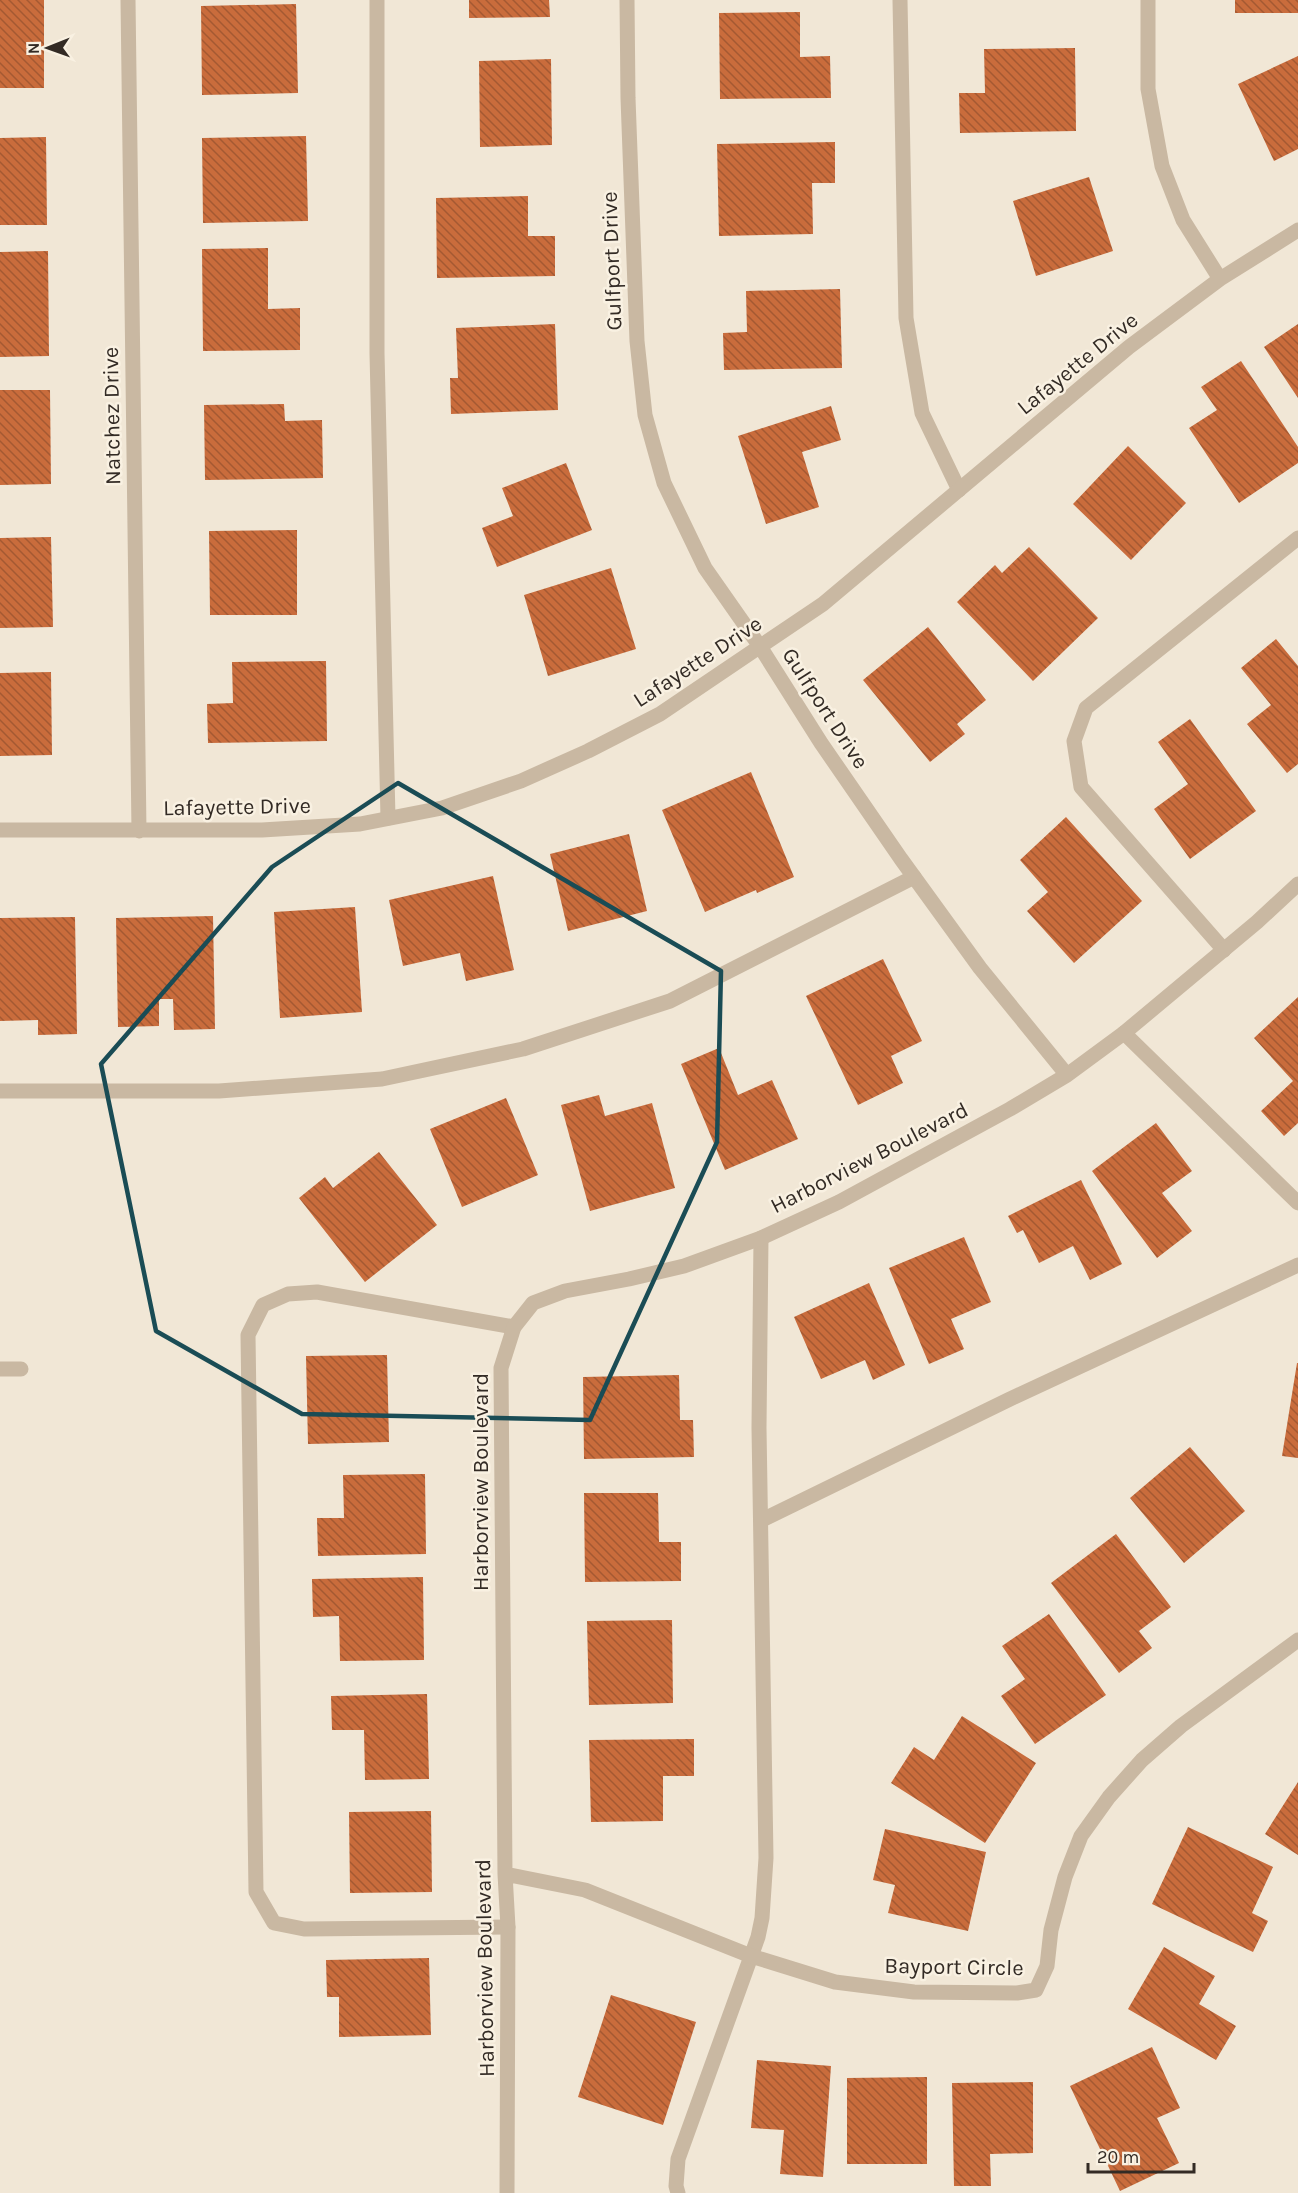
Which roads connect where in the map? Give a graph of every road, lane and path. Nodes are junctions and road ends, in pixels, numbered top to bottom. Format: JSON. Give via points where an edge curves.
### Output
{"nodes":[{"id":1,"x":128,"y":0,"type":"edge"},
{"id":2,"x":376,"y":0,"type":"edge"},
{"id":3,"x":627,"y":0,"type":"edge"},
{"id":4,"x":900,"y":0,"type":"edge"},
{"id":5,"x":1148,"y":0,"type":"edge"},
{"id":6,"x":1298,"y":230,"type":"edge"},
{"id":7,"x":1220,"y":279,"type":"junction"},
{"id":8,"x":959,"y":490,"type":"junction"},
{"id":9,"x":1298,"y":538,"type":"edge"},
{"id":10,"x":761,"y":648,"type":"junction"},
{"id":11,"x":388,"y":818,"type":"junction"},
{"id":12,"x":0,"y":830,"type":"edge"},
{"id":13,"x":139,"y":831,"type":"junction"},
{"id":14,"x":914,"y":877,"type":"junction"},
{"id":15,"x":1298,"y":884,"type":"edge"},
{"id":16,"x":1224,"y":950,"type":"junction"},
{"id":17,"x":1124,"y":1033,"type":"junction"},
{"id":18,"x":1067,"y":1075,"type":"junction"},
{"id":19,"x":0,"y":1091,"type":"edge"},
{"id":20,"x":1298,"y":1203,"type":"edge"},
{"id":21,"x":760,"y":1238,"type":"junction"},
{"id":22,"x":1298,"y":1265,"type":"edge"},
{"id":23,"x":514,"y":1328,"type":"junction"},
{"id":24,"x":0,"y":1369,"type":"edge"},
{"id":25,"x":21,"y":1369,"type":"dead end"},
{"id":26,"x":762,"y":1520,"type":"junction"},
{"id":27,"x":1298,"y":1640,"type":"edge"},
{"id":28,"x":505,"y":1874,"type":"junction"},
{"id":29,"x":508,"y":1927,"type":"junction"},
{"id":30,"x":751,"y":1956,"type":"junction"},
{"id":31,"x":507,"y":2193,"type":"edge"},
{"id":32,"x":678,"y":2193,"type":"edge"}],
"edges":[{"from":1,"to":13,"type":"street","name":"Natchez Drive"},
{"from":2,"to":11,"type":"street","via":[[377,365]]},
{"from":3,"to":10,"type":"street","name":"Gulfport Drive","via":[[637,341],[645,415],[664,483],[705,568]]},
{"from":4,"to":8,"type":"street","via":[[906,318],[922,413]]},
{"from":5,"to":7,"type":"street","via":[[1148,89],[1162,166],[1183,220]]},
{"from":6,"to":7,"type":"street","name":"Lafayette Drive"},
{"from":7,"to":8,"type":"street","name":"Lafayette Drive","via":[[1129,347]]},
{"from":8,"to":10,"type":"street","name":"Lafayette Drive","via":[[823,604]]},
{"from":9,"to":16,"type":"street","via":[[1086,708],[1074,741],[1081,787]]},
{"from":10,"to":11,"type":"street","name":"Lafayette Drive","via":[[660,714],[521,782],[442,808]]},
{"from":10,"to":14,"type":"street","name":"Gulfport Drive","via":[[820,743]]},
{"from":11,"to":13,"type":"street","name":"Lafayette Drive","via":[[360,824],[262,831]]},
{"from":12,"to":13,"type":"street","name":"Lafayette Drive"},
{"from":14,"to":18,"type":"street","name":"Gulfport Drive","via":[[980,968]]},
{"from":14,"to":19,"type":"street","via":[[670,1000],[523,1049],[382,1079],[219,1091]]},
{"from":15,"to":16,"type":"street","name":"Harborview Boulevard"},
{"from":16,"to":17,"type":"street","name":"Harborview Boulevard"},
{"from":17,"to":18,"type":"street","name":"Harborview Boulevard"},
{"from":17,"to":20,"type":"street"},
{"from":18,"to":21,"type":"street","name":"Harborview Boulevard","via":[[838,1202]]},
{"from":21,"to":23,"type":"street","name":"Harborview Boulevard","via":[[684,1266],[565,1291],[533,1303]]},
{"from":21,"to":26,"type":"street"},
{"from":22,"to":26,"type":"street"},
{"from":23,"to":28,"type":"street","name":"Harborview Boulevard","via":[[501,1368]]},
{"from":23,"to":29,"type":"street","via":[[317,1292],[288,1294],[263,1305],[248,1335],[256,1892],[274,1923],[304,1929]]},
{"from":24,"to":25,"type":"street"},
{"from":26,"to":30,"type":"street","via":[[765,1858],[762,1918]]},
{"from":27,"to":30,"type":"street","name":"Bayport Circle","via":[[1181,1726],[1142,1760],[1109,1797],[1081,1836],[1065,1877],[1051,1930],[1047,1966],[1036,1990],[914,1992],[835,1982]]},
{"from":28,"to":29,"type":"street","name":"Harborview Boulevard"},
{"from":28,"to":30,"type":"street","name":"Bayport Circle","via":[[585,1890]]},
{"from":29,"to":31,"type":"street","name":"Harborview Boulevard"},
{"from":30,"to":32,"type":"street","via":[[678,2159]]}]}
